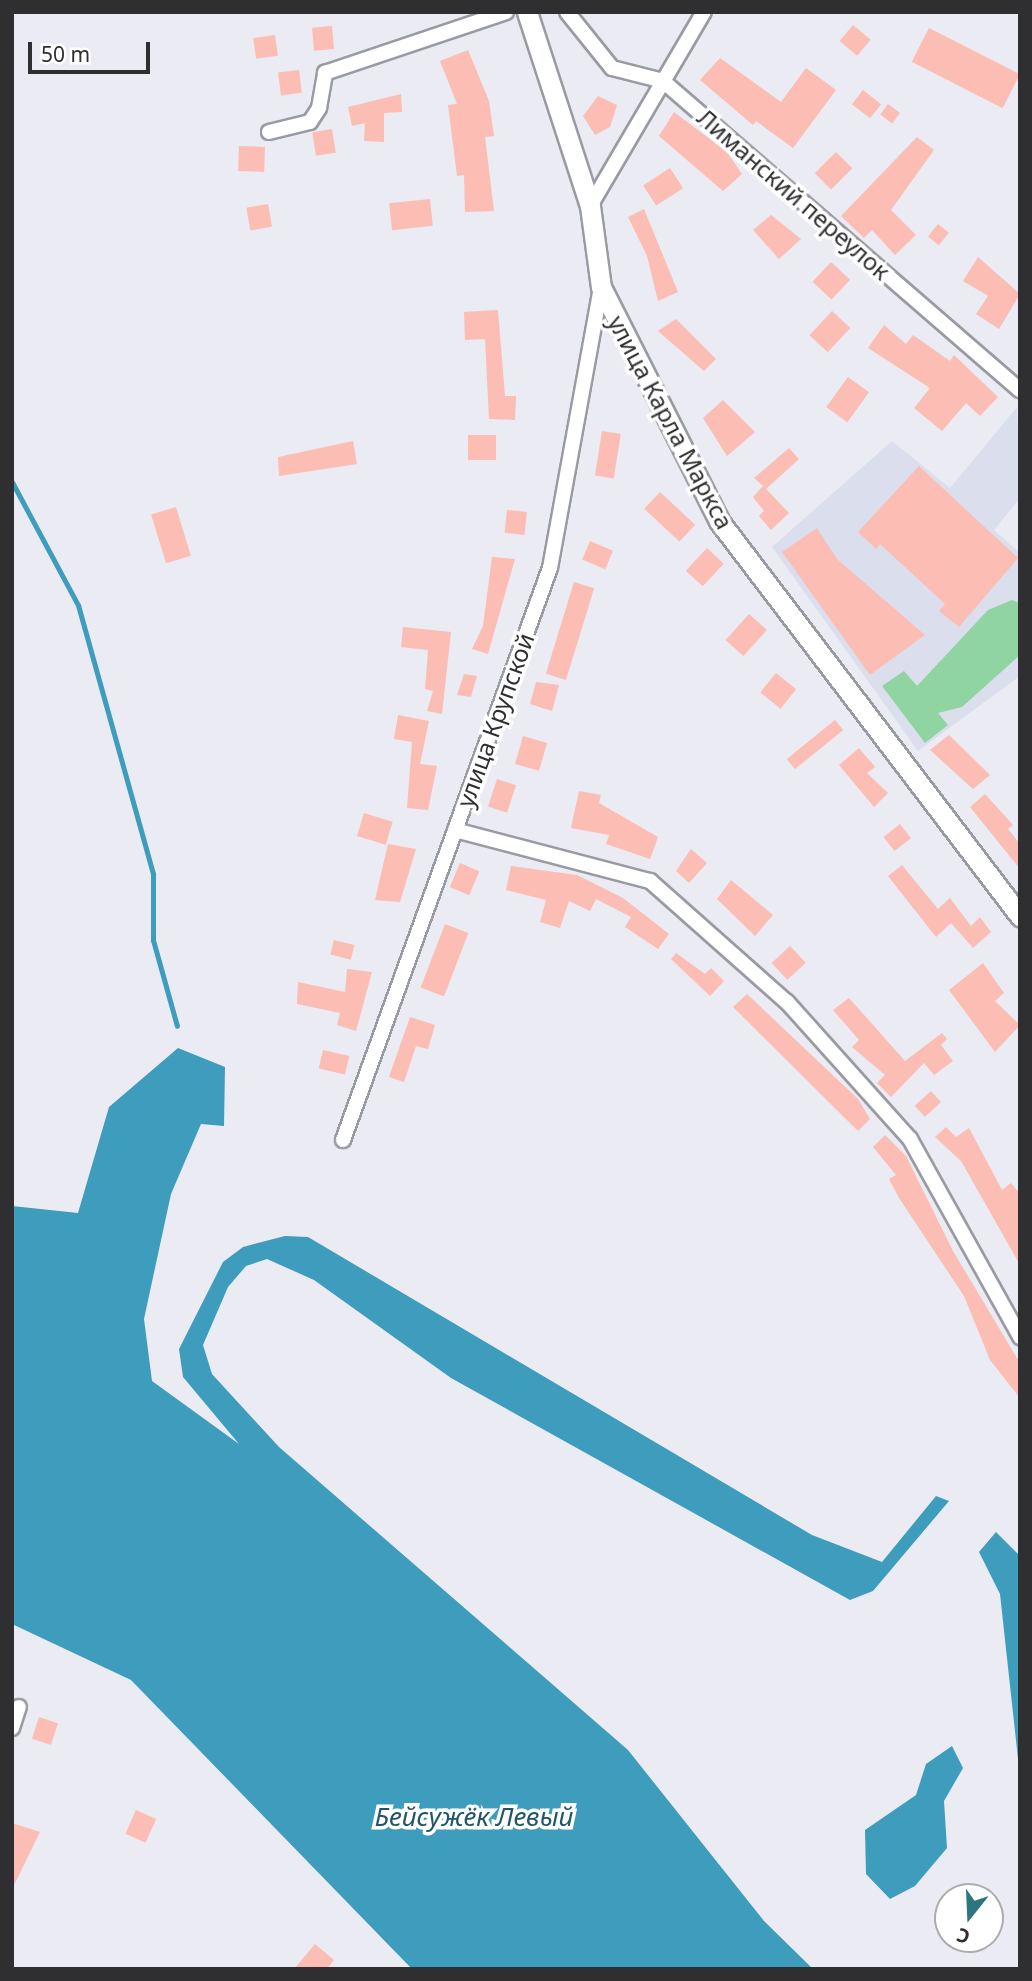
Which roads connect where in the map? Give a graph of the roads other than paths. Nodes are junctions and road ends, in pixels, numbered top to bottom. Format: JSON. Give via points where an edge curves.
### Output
{"nodes":[{"id":1,"x":506,"y":12,"type":"edge"},
{"id":2,"x":527,"y":12,"type":"edge"},
{"id":3,"x":567,"y":12,"type":"edge"},
{"id":4,"x":704,"y":12,"type":"edge"},
{"id":5,"x":663,"y":80,"type":"junction"},
{"id":6,"x":269,"y":132,"type":"dead end"},
{"id":7,"x":590,"y":206,"type":"junction"},
{"id":8,"x":601,"y":287,"type":"junction"},
{"id":9,"x":1020,"y":390,"type":"edge"},
{"id":10,"x":455,"y":830,"type":"junction"},
{"id":11,"x":1020,"y":916,"type":"edge"},
{"id":12,"x":343,"y":1140,"type":"dead end"},
{"id":13,"x":1020,"y":1337,"type":"edge"},
{"id":14,"x":19,"y":1707,"type":"dead end"},
{"id":15,"x":12,"y":1728,"type":"edge"}],
"edges":[{"from":1,"to":6,"type":"street","via":[[325,73],[319,108],[310,122]]},
{"from":2,"to":7,"type":"main road","name":"улица Карла Маркса"},
{"from":3,"to":5,"type":"street","name":"Лиманский переулок","via":[[612,68]]},
{"from":4,"to":5,"type":"street"},
{"from":5,"to":7,"type":"street"},
{"from":5,"to":9,"type":"street","name":"Лиманский переулок"},
{"from":7,"to":8,"type":"main road","name":"улица Карла Маркса"},
{"from":8,"to":10,"type":"street","name":"улица Крупской","via":[[550,568]]},
{"from":8,"to":11,"type":"main road","name":"улица Карла Маркса","via":[[719,521]]},
{"from":10,"to":12,"type":"street","name":"улица Крупской"},
{"from":10,"to":13,"type":"street","via":[[650,881],[787,1002],[910,1139]]},
{"from":14,"to":15,"type":"street"}]}
